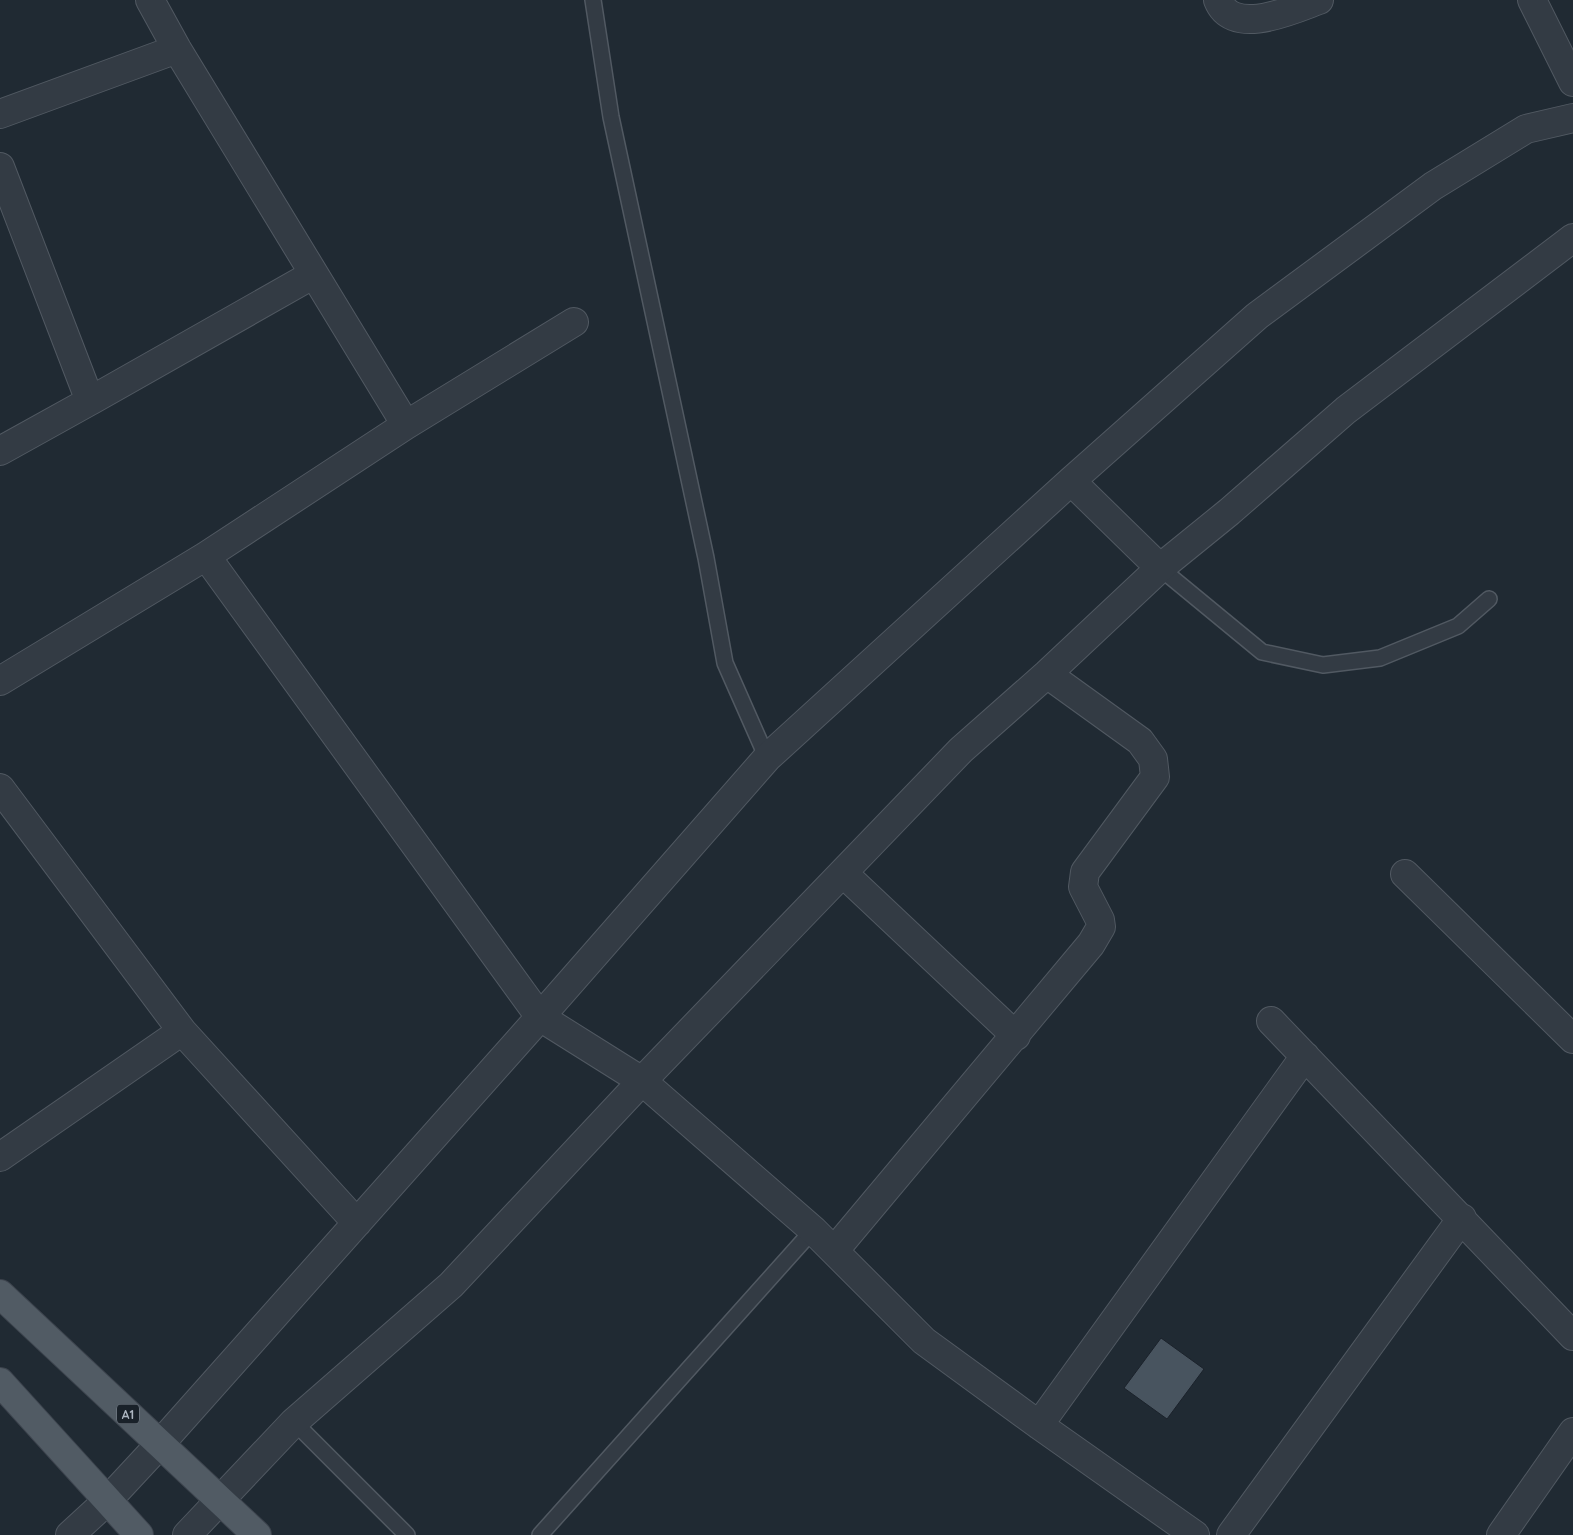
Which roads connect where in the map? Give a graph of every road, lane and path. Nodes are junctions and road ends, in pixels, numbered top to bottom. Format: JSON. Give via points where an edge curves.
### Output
{"nodes":[{"id":1,"x":150,"y":0,"type":"edge"},
{"id":2,"x":593,"y":0,"type":"edge"},
{"id":3,"x":1218,"y":0,"type":"edge"},
{"id":4,"x":1319,"y":0,"type":"edge"},
{"id":5,"x":1532,"y":0,"type":"edge"},
{"id":6,"x":176,"y":49,"type":"junction"},
{"id":7,"x":1573,"y":82,"type":"edge"},
{"id":8,"x":0,"y":114,"type":"edge"},
{"id":9,"x":1573,"y":118,"type":"edge"},
{"id":10,"x":0,"y":167,"type":"edge"},
{"id":11,"x":1573,"y":238,"type":"edge"},
{"id":12,"x":314,"y":274,"type":"junction"},
{"id":13,"x":574,"y":322,"type":"dead end"},
{"id":14,"x":90,"y":401,"type":"junction"},
{"id":15,"x":406,"y":425,"type":"junction"},
{"id":16,"x":0,"y":451,"type":"edge"},
{"id":17,"x":1072,"y":481,"type":"junction"},
{"id":18,"x":206,"y":556,"type":"junction"},
{"id":19,"x":1160,"y":568,"type":"junction"},
{"id":20,"x":1489,"y":599,"type":"dead end"},
{"id":21,"x":1047,"y":674,"type":"junction"},
{"id":22,"x":0,"y":681,"type":"edge"},
{"id":23,"x":767,"y":758,"type":"junction"},
{"id":24,"x":0,"y":788,"type":"edge"},
{"id":25,"x":843,"y":873,"type":"junction"},
{"id":26,"x":1405,"y":874,"type":"dead end"},
{"id":27,"x":540,"y":1017,"type":"junction"},
{"id":28,"x":1271,"y":1021,"type":"dead end"},
{"id":29,"x":182,"y":1031,"type":"junction"},
{"id":30,"x":1016,"y":1036,"type":"junction"},
{"id":31,"x":1573,"y":1039,"type":"edge"},
{"id":32,"x":1305,"y":1056,"type":"junction"},
{"id":33,"x":642,"y":1081,"type":"junction"},
{"id":34,"x":0,"y":1157,"type":"edge"},
{"id":35,"x":1462,"y":1218,"type":"junction"},
{"id":36,"x":357,"y":1223,"type":"junction"},
{"id":37,"x":813,"y":1230,"type":"junction"},
{"id":38,"x":834,"y":1251,"type":"junction"},
{"id":39,"x":0,"y":1294,"type":"edge"},
{"id":40,"x":1573,"y":1336,"type":"edge"},
{"id":41,"x":0,"y":1382,"type":"edge"},
{"id":42,"x":294,"y":1422,"type":"junction"},
{"id":43,"x":1039,"y":1426,"type":"junction"},
{"id":44,"x":1572,"y":1436,"type":"edge"},
{"id":45,"x":160,"y":1444,"type":"junction"},
{"id":46,"x":220,"y":1499,"type":"junction"},
{"id":47,"x":107,"y":1501,"type":"junction"},
{"id":48,"x":70,"y":1535,"type":"edge"},
{"id":49,"x":139,"y":1535,"type":"edge"},
{"id":50,"x":187,"y":1535,"type":"edge"},
{"id":51,"x":257,"y":1535,"type":"edge"},
{"id":52,"x":407,"y":1535,"type":"edge"},
{"id":53,"x":540,"y":1535,"type":"edge"},
{"id":54,"x":1195,"y":1535,"type":"edge"},
{"id":55,"x":1231,"y":1535,"type":"edge"},
{"id":56,"x":1501,"y":1535,"type":"edge"}],
"edges":[{"from":1,"to":6,"type":"street"},
{"from":2,"to":23,"type":"lane","via":[[613,126],[706,558],[725,663]]},
{"from":3,"to":4,"type":"street","via":[[1221,7],[1239,18],[1265,19]]},
{"from":5,"to":7,"type":"street"},
{"from":6,"to":8,"type":"street"},
{"from":6,"to":12,"type":"street"},
{"from":9,"to":17,"type":"street","via":[[1526,129],[1433,186],[1257,316]]},
{"from":10,"to":14,"type":"street"},
{"from":11,"to":19,"type":"street","via":[[1346,410],[1230,512]]},
{"from":12,"to":14,"type":"street"},
{"from":12,"to":15,"type":"street"},
{"from":13,"to":15,"type":"street"},
{"from":14,"to":16,"type":"street"},
{"from":15,"to":18,"type":"street"},
{"from":17,"to":19,"type":"street"},
{"from":17,"to":23,"type":"street"},
{"from":18,"to":22,"type":"street"},
{"from":18,"to":27,"type":"street"},
{"from":19,"to":20,"type":"lane","via":[[1262,652],[1323,666],[1380,658],[1458,626]]},
{"from":19,"to":21,"type":"street"},
{"from":21,"to":25,"type":"street","via":[[961,750]]},
{"from":21,"to":30,"type":"street","via":[[1140,741],[1153,759],[1155,777],[1085,872],[1083,887],[1101,927],[1091,944]]},
{"from":23,"to":27,"type":"street"},
{"from":24,"to":29,"type":"street"},
{"from":25,"to":30,"type":"street"},
{"from":25,"to":33,"type":"street"},
{"from":26,"to":31,"type":"street"},
{"from":27,"to":33,"type":"street"},
{"from":27,"to":36,"type":"street"},
{"from":28,"to":32,"type":"street"},
{"from":29,"to":34,"type":"street"},
{"from":29,"to":36,"type":"street"},
{"from":30,"to":38,"type":"street"},
{"from":32,"to":35,"type":"street"},
{"from":32,"to":43,"type":"street"},
{"from":33,"to":37,"type":"street"},
{"from":33,"to":42,"type":"street","via":[[451,1285]]},
{"from":35,"to":40,"type":"street"},
{"from":35,"to":55,"type":"street"},
{"from":36,"to":45,"type":"street"},
{"from":37,"to":38,"type":"street"},
{"from":37,"to":53,"type":"lane"},
{"from":38,"to":43,"type":"street","via":[[924,1340]]},
{"from":39,"to":45,"type":"main road","number":"A1"},
{"from":41,"to":47,"type":"main road"},
{"from":42,"to":46,"type":"street"},
{"from":42,"to":52,"type":"lane"},
{"from":43,"to":54,"type":"street"},
{"from":44,"to":56,"type":"street"},
{"from":45,"to":46,"type":"main road","number":"A1"},
{"from":45,"to":47,"type":"street"},
{"from":46,"to":50,"type":"street"},
{"from":46,"to":51,"type":"main road","number":"A1"},
{"from":47,"to":48,"type":"street"},
{"from":47,"to":49,"type":"main road"}]}
